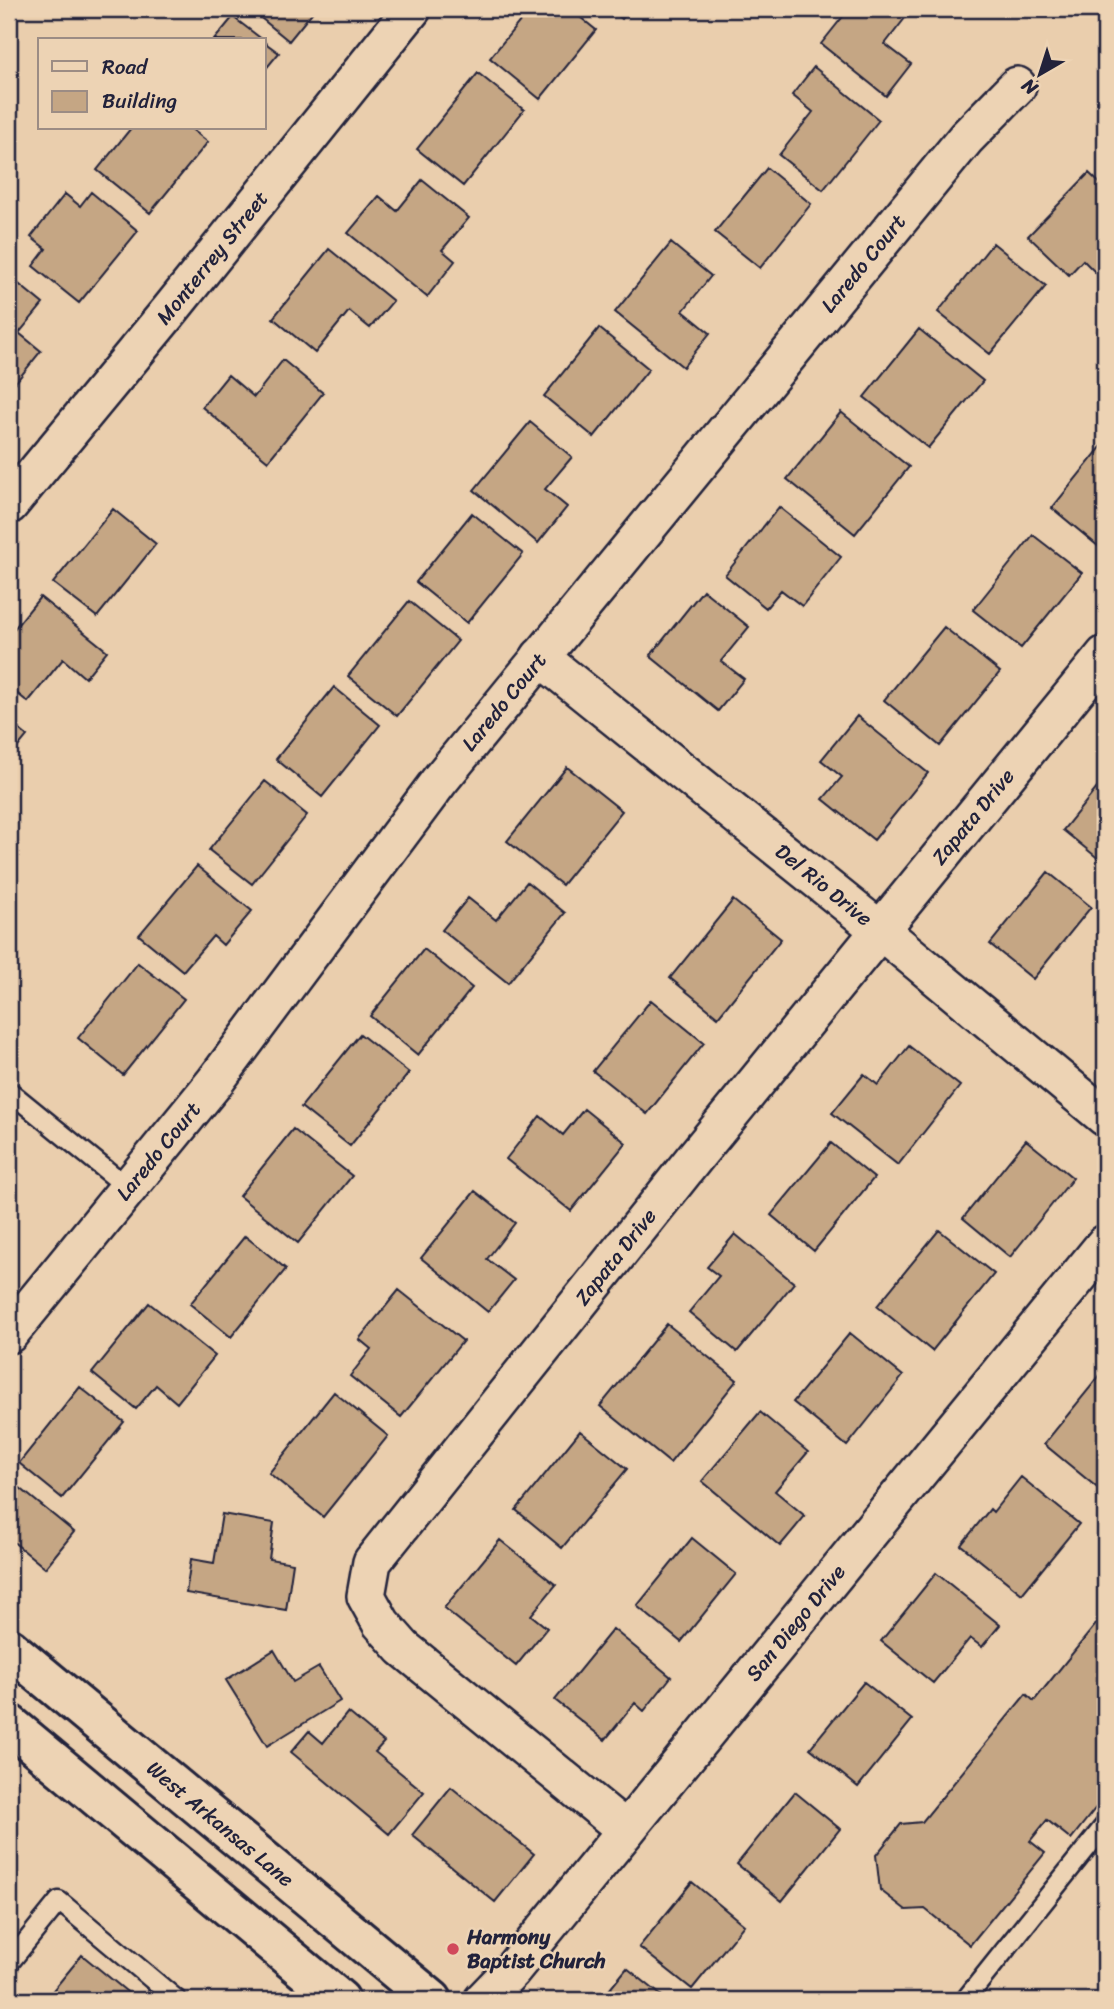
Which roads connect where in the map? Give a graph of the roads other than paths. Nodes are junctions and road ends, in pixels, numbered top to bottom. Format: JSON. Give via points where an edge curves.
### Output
{"nodes":[{"id":1,"x":412,"y":9,"type":"edge"},
{"id":2,"x":1017,"y":86,"type":"dead end"},
{"id":3,"x":9,"y":505,"type":"edge"},
{"id":4,"x":1105,"y":654,"type":"edge"},
{"id":5,"x":540,"y":657,"type":"junction"},
{"id":6,"x":881,"y":931,"type":"junction"},
{"id":7,"x":9,"y":1091,"type":"edge"},
{"id":8,"x":1105,"y":1117,"type":"edge"},
{"id":9,"x":127,"y":1187,"type":"junction"},
{"id":10,"x":1105,"y":1244,"type":"edge"},
{"id":11,"x":9,"y":1334,"type":"edge"},
{"id":12,"x":9,"y":1648,"type":"edge"},
{"id":13,"x":9,"y":1724,"type":"edge"},
{"id":14,"x":1105,"y":1825,"type":"edge"},
{"id":15,"x":626,"y":1830,"type":"junction"},
{"id":16,"x":9,"y":1963,"type":"edge"},
{"id":17,"x":177,"y":2000,"type":"edge"},
{"id":18,"x":340,"y":2000,"type":"edge"},
{"id":19,"x":432,"y":2000,"type":"edge"},
{"id":20,"x":484,"y":2000,"type":"edge"},
{"id":21,"x":965,"y":2000,"type":"edge"}],
"edges":[{"from":1,"to":3,"type":"street","name":"Monterrey Street"},
{"from":2,"to":5,"type":"street","name":"Laredo Court","via":[[966,138]]},
{"from":4,"to":6,"type":"street","name":"Zapata Drive"},
{"from":5,"to":6,"type":"street","name":"Del Rio Drive"},
{"from":5,"to":9,"type":"street","name":"Laredo Court","via":[[440,780],[214,1083]]},
{"from":6,"to":8,"type":"street","name":"Del Rio Drive"},
{"from":6,"to":15,"type":"street","name":"Zapata Drive","via":[[372,1562],[366,1596],[403,1648]]},
{"from":7,"to":9,"type":"lane"},
{"from":9,"to":11,"type":"street","name":"Laredo Court"},
{"from":10,"to":15,"type":"street","name":"San Diego Drive"},
{"from":12,"to":19,"type":"main road","name":"West Arkansas Lane"},
{"from":13,"to":18,"type":"main road"},
{"from":14,"to":21,"type":"lane"},
{"from":15,"to":20,"type":"street","name":"San Diego Drive"},
{"from":16,"to":17,"type":"lane","via":[[59,1901]]}]}
